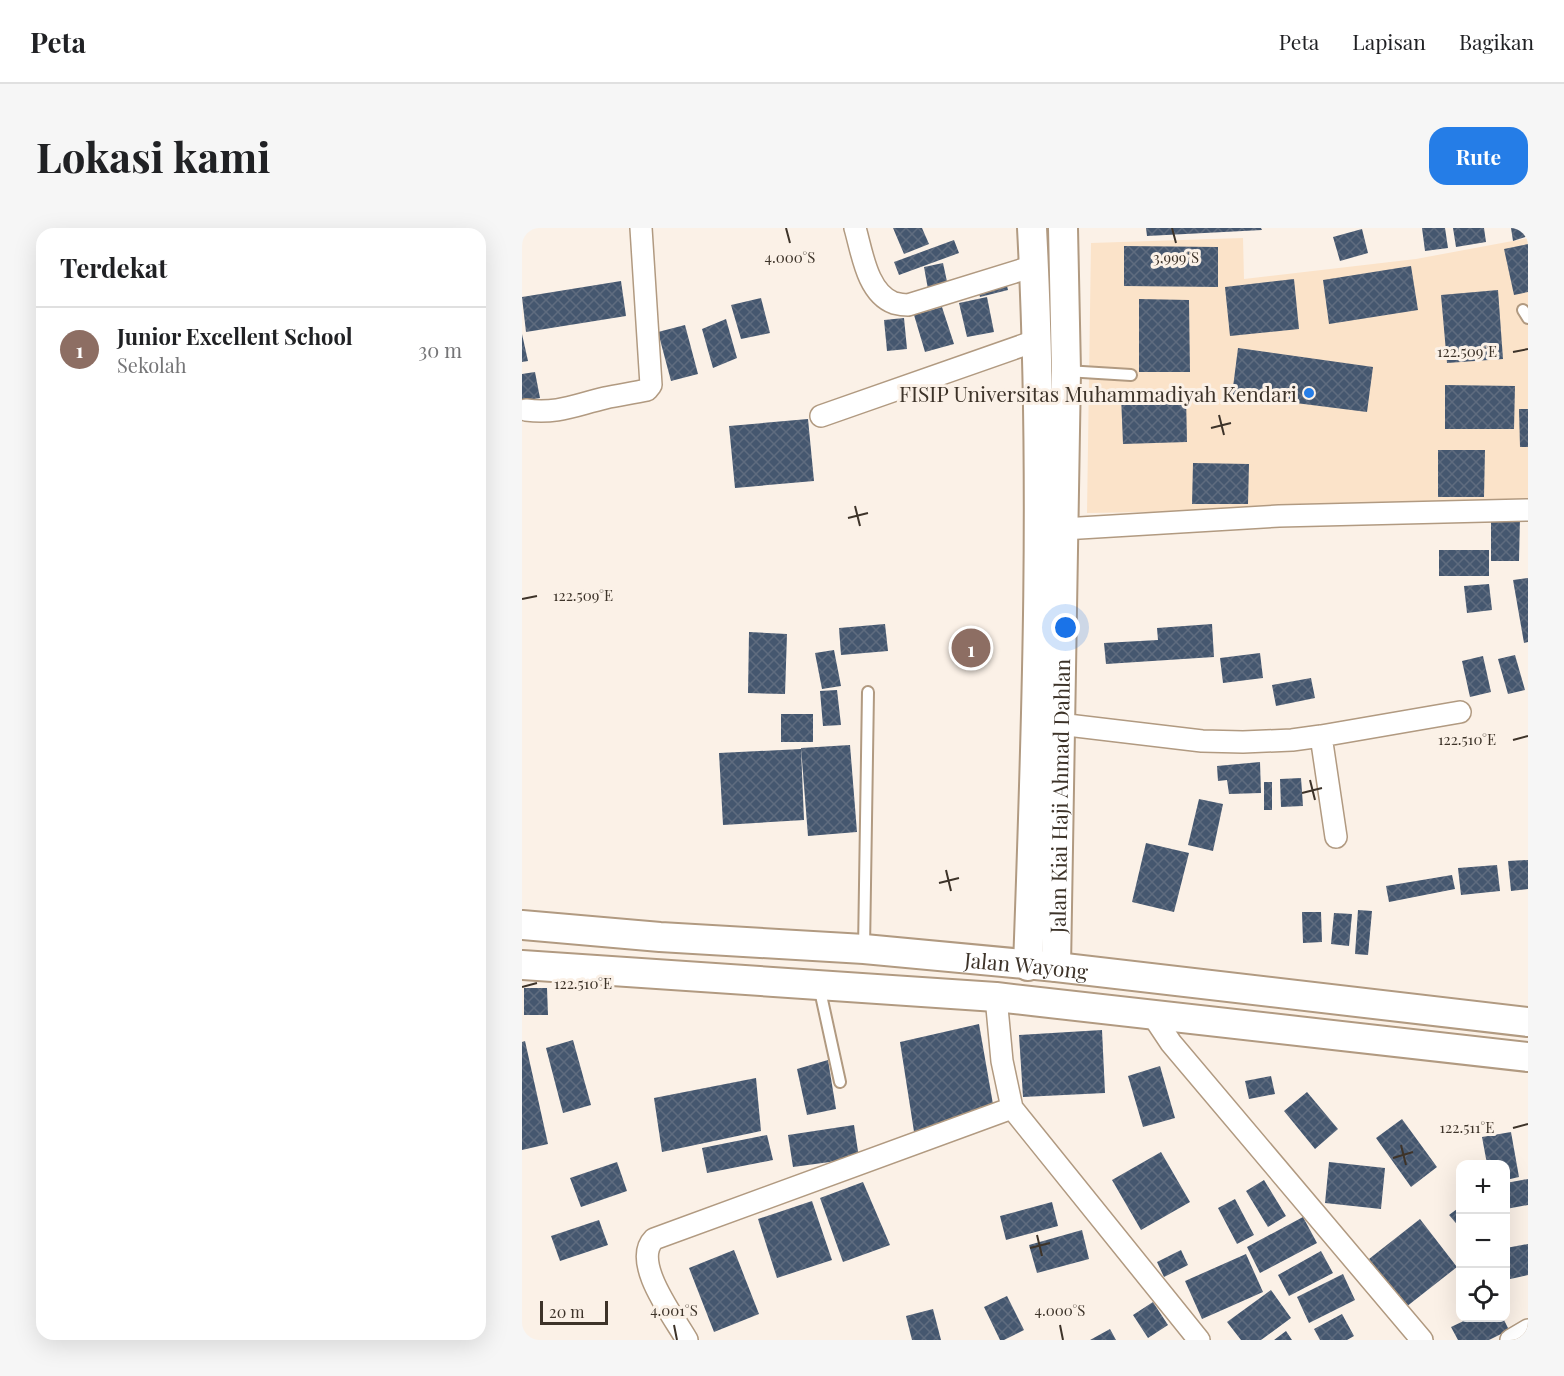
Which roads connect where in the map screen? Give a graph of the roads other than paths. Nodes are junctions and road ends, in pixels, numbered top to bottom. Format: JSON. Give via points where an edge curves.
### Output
{"nodes":[{"id":1,"x":641,"y":228,"type":"edge"},
{"id":2,"x":855,"y":228,"type":"edge"},
{"id":3,"x":1032,"y":228,"type":"edge"},
{"id":4,"x":1063,"y":228,"type":"edge"},
{"id":5,"x":1034,"y":266,"type":"junction"},
{"id":6,"x":1038,"y":340,"type":"junction"},
{"id":7,"x":1066,"y":371,"type":"junction"},
{"id":8,"x":1131,"y":375,"type":"dead end"},
{"id":9,"x":526,"y":410,"type":"dead end"},
{"id":10,"x":821,"y":416,"type":"dead end"},
{"id":11,"x":1528,"y":510,"type":"edge"},
{"id":12,"x":1063,"y":529,"type":"junction"},
{"id":13,"x":868,"y":692,"type":"dead end"},
{"id":14,"x":1460,"y":712,"type":"dead end"},
{"id":15,"x":1059,"y":724,"type":"junction"},
{"id":16,"x":1321,"y":736,"type":"junction"},
{"id":17,"x":1336,"y":837,"type":"dead end"},
{"id":18,"x":534,"y":926,"type":"edge"},
{"id":19,"x":864,"y":950,"type":"junction"},
{"id":20,"x":1028,"y":956,"type":"junction"},
{"id":21,"x":1056,"y":958,"type":"junction"},
{"id":22,"x":532,"y":966,"type":"edge"},
{"id":23,"x":819,"y":986,"type":"junction"},
{"id":24,"x":996,"y":997,"type":"junction"},
{"id":25,"x":1153,"y":1016,"type":"junction"},
{"id":26,"x":1528,"y":1022,"type":"edge"},
{"id":27,"x":1528,"y":1057,"type":"edge"},
{"id":28,"x":840,"y":1082,"type":"dead end"},
{"id":29,"x":1012,"y":1108,"type":"junction"},
{"id":30,"x":1528,"y":1330,"type":"edge"},
{"id":31,"x":687,"y":1340,"type":"edge"},
{"id":32,"x":1200,"y":1340,"type":"edge"},
{"id":33,"x":1422,"y":1340,"type":"edge"},
{"id":34,"x":1511,"y":1340,"type":"edge"}],
"edges":[{"from":1,"to":9,"type":"street","via":[[651,385],[647,390],[568,408]]},
{"from":2,"to":5,"type":"street","via":[[874,285],[893,303],[908,305]]},
{"from":3,"to":5,"type":"main road","name":"Jalan Kiai Haji Ahmad Dahlan"},
{"from":4,"to":7,"type":"main road","name":"Jalan Kiai Haji Ahmad Dahlan"},
{"from":5,"to":6,"type":"main road","name":"Jalan Kiai Haji Ahmad Dahlan"},
{"from":6,"to":10,"type":"street"},
{"from":6,"to":20,"type":"main road","name":"Jalan Kiai Haji Ahmad Dahlan","via":[[1038,563]]},
{"from":7,"to":8,"type":"lane"},
{"from":7,"to":12,"type":"main road","name":"Jalan Kiai Haji Ahmad Dahlan"},
{"from":11,"to":12,"type":"street","via":[[1279,516]]},
{"from":12,"to":15,"type":"main road","name":"Jalan Kiai Haji Ahmad Dahlan"},
{"from":13,"to":19,"type":"lane"},
{"from":14,"to":16,"type":"street"},
{"from":15,"to":16,"type":"street","via":[[1202,741]]},
{"from":15,"to":21,"type":"main road","name":"Jalan Kiai Haji Ahmad Dahlan"},
{"from":16,"to":17,"type":"street"},
{"from":18,"to":19,"type":"main road","name":"Jalan Wayong"},
{"from":18,"to":22,"type":"main road"},
{"from":19,"to":20,"type":"main road","name":"Jalan Wayong"},
{"from":20,"to":21,"type":"main road","name":"Jalan Wayong"},
{"from":21,"to":26,"type":"main road","name":"Jalan Wayong"},
{"from":22,"to":23,"type":"main road","name":"Jalan Wayong"},
{"from":23,"to":24,"type":"main road","name":"Jalan Wayong"},
{"from":23,"to":28,"type":"lane"},
{"from":24,"to":25,"type":"main road","name":"Jalan Wayong"},
{"from":24,"to":29,"type":"street","via":[[1002,1060]]},
{"from":25,"to":27,"type":"main road","name":"Jalan Wayong"},
{"from":25,"to":33,"type":"street","via":[[1171,1043]]},
{"from":29,"to":31,"type":"street","via":[[654,1239],[648,1244],[646,1255],[650,1275]]},
{"from":29,"to":32,"type":"street"},
{"from":30,"to":34,"type":"street"}]}
